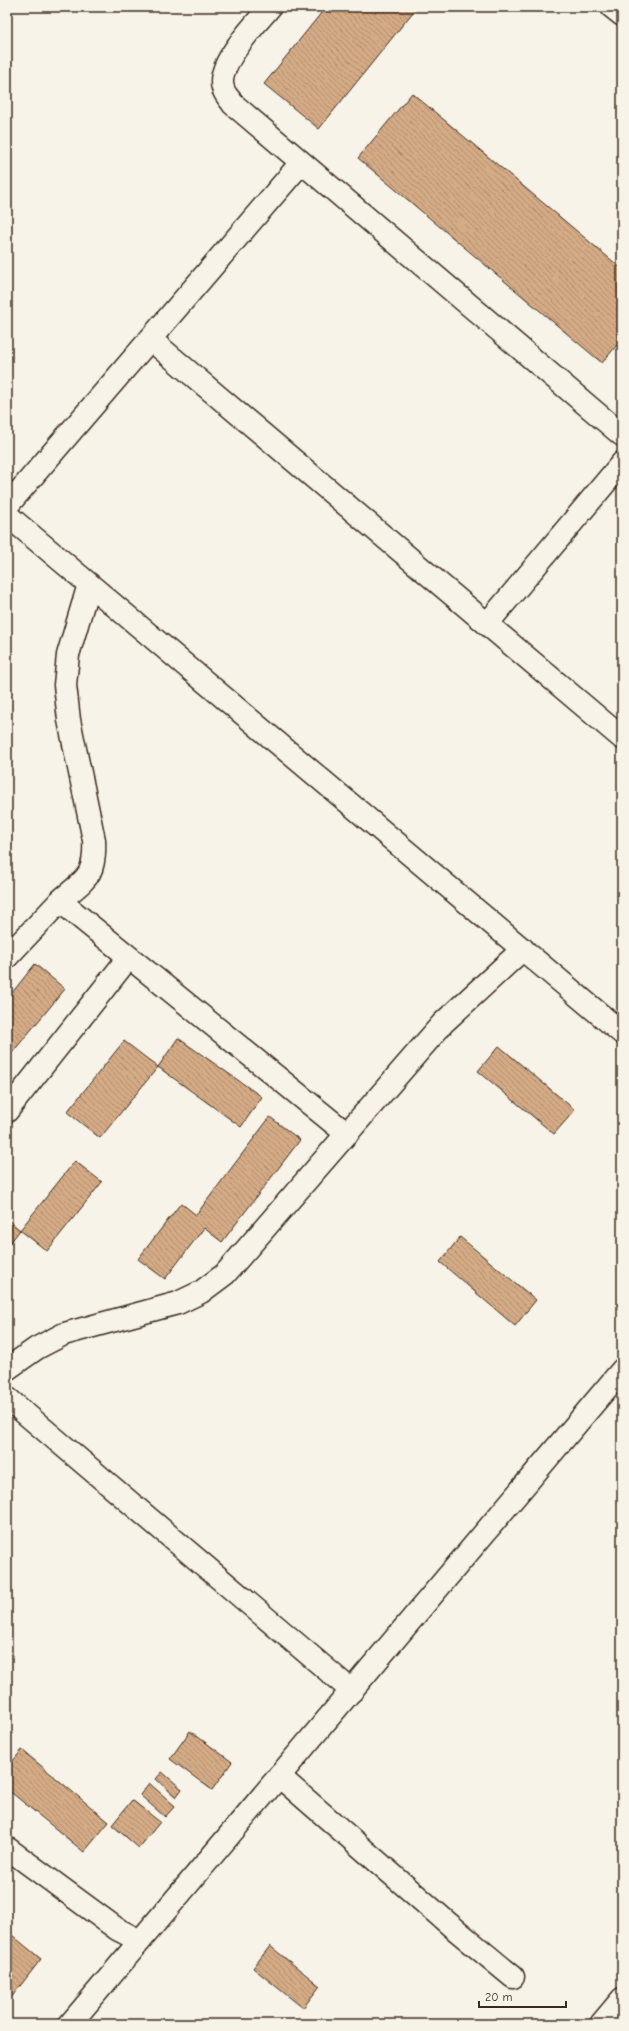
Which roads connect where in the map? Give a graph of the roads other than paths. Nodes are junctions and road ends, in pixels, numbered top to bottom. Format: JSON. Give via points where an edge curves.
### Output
{"nodes":[{"id":1,"x":270,"y":7,"type":"edge"},
{"id":2,"x":612,"y":7,"type":"edge"},
{"id":3,"x":622,"y":15,"type":"edge"},
{"id":4,"x":301,"y":163,"type":"junction"},
{"id":5,"x":150,"y":339,"type":"junction"},
{"id":6,"x":622,"y":435,"type":"edge"},
{"id":7,"x":622,"y":463,"type":"edge"},
{"id":8,"x":7,"y":506,"type":"edge"},
{"id":9,"x":7,"y":515,"type":"edge"},
{"id":10,"x":89,"y":584,"type":"junction"},
{"id":11,"x":488,"y":624,"type":"junction"},
{"id":12,"x":622,"y":738,"type":"edge"},
{"id":13,"x":60,"y":901,"type":"junction"},
{"id":14,"x":523,"y":950,"type":"junction"},
{"id":15,"x":7,"y":956,"type":"edge"},
{"id":16,"x":129,"y":957,"type":"junction"},
{"id":17,"x":622,"y":1033,"type":"edge"},
{"id":18,"x":7,"y":1111,"type":"edge"},
{"id":19,"x":347,"y":1134,"type":"junction"},
{"id":20,"x":7,"y":1369,"type":"edge"},
{"id":21,"x":622,"y":1370,"type":"edge"},
{"id":22,"x":7,"y":1398,"type":"edge"},
{"id":23,"x":352,"y":1691,"type":"junction"},
{"id":24,"x":280,"y":1776,"type":"junction"},
{"id":25,"x":7,"y":1848,"type":"edge"},
{"id":26,"x":140,"y":1941,"type":"junction"},
{"id":27,"x":514,"y":1977,"type":"dead end"},
{"id":28,"x":622,"y":1999,"type":"edge"},
{"id":29,"x":70,"y":2024,"type":"edge"},
{"id":30,"x":601,"y":2024,"type":"edge"}],
"edges":[{"from":1,"to":4,"type":"street","via":[[223,70],[222,88],[233,104]]},
{"from":2,"to":3,"type":"street"},
{"from":4,"to":5,"type":"street"},
{"from":4,"to":6,"type":"street"},
{"from":5,"to":8,"type":"street"},
{"from":5,"to":11,"type":"street"},
{"from":7,"to":11,"type":"street"},
{"from":9,"to":10,"type":"street"},
{"from":10,"to":13,"type":"street","via":[[68,655],[66,685],[68,720],[94,840],[95,856],[90,874]]},
{"from":10,"to":14,"type":"street"},
{"from":11,"to":12,"type":"street"},
{"from":13,"to":15,"type":"street"},
{"from":13,"to":16,"type":"street"},
{"from":14,"to":17,"type":"street"},
{"from":14,"to":19,"type":"street","via":[[443,1023]]},
{"from":16,"to":18,"type":"street"},
{"from":16,"to":19,"type":"street"},
{"from":19,"to":20,"type":"street","via":[[225,1274],[201,1292],[178,1303],[64,1334],[37,1348]]},
{"from":21,"to":23,"type":"street"},
{"from":22,"to":23,"type":"street"},
{"from":23,"to":24,"type":"street"},
{"from":24,"to":26,"type":"street"},
{"from":24,"to":27,"type":"street","via":[[449,1924]]},
{"from":25,"to":26,"type":"street","via":[[117,1929]]},
{"from":26,"to":29,"type":"street"},
{"from":28,"to":30,"type":"street"}]}
